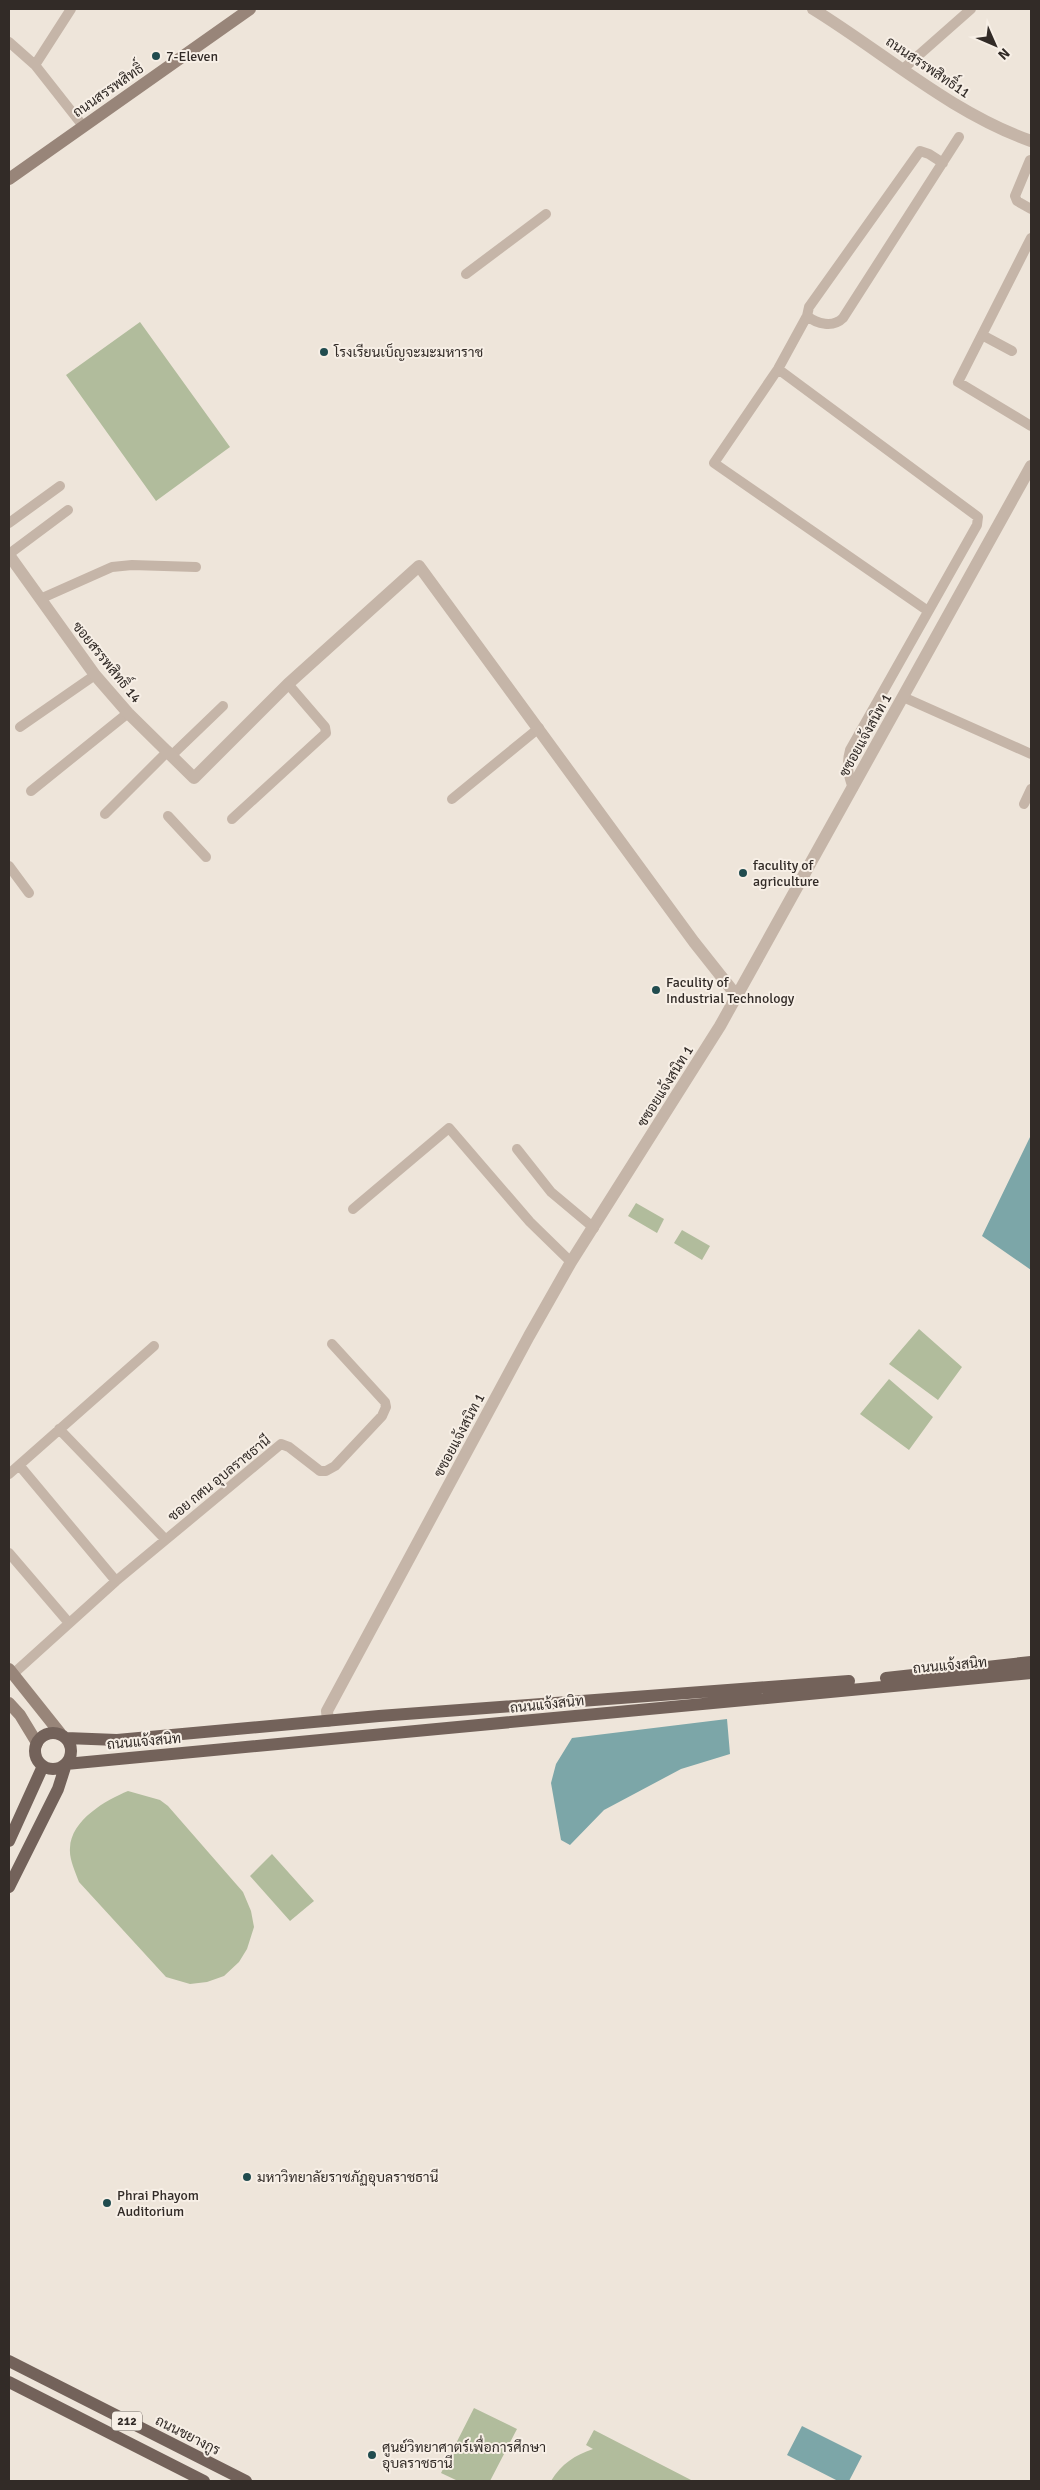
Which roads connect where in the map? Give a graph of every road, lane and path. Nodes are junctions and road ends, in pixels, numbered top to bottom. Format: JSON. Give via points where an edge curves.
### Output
{"nodes":[{"id":1,"x":70,"y":9,"type":"edge"},
{"id":2,"x":250,"y":9,"type":"edge"},
{"id":3,"x":813,"y":9,"type":"edge"},
{"id":4,"x":971,"y":9,"type":"edge"},
{"id":5,"x":9,"y":42,"type":"edge"},
{"id":6,"x":35,"y":65,"type":"junction"},
{"id":7,"x":902,"y":69,"type":"junction"},
{"id":8,"x":83,"y":126,"type":"junction"},
{"id":9,"x":959,"y":137,"type":"dead end"},
{"id":10,"x":1031,"y":141,"type":"edge"},
{"id":11,"x":1030,"y":160,"type":"edge"},
{"id":12,"x":944,"y":163,"type":"junction"},
{"id":13,"x":9,"y":179,"type":"edge"},
{"id":14,"x":1031,"y":209,"type":"edge"},
{"id":15,"x":546,"y":214,"type":"dead end"},
{"id":16,"x":1031,"y":238,"type":"edge"},
{"id":17,"x":466,"y":274,"type":"dead end"},
{"id":18,"x":807,"y":316,"type":"junction"},
{"id":19,"x":982,"y":335,"type":"junction"},
{"id":20,"x":1012,"y":351,"type":"dead end"},
{"id":21,"x":778,"y":369,"type":"junction"},
{"id":22,"x":1031,"y":426,"type":"edge"},
{"id":23,"x":1031,"y":466,"type":"edge"},
{"id":24,"x":60,"y":486,"type":"dead end"},
{"id":25,"x":68,"y":510,"type":"dead end"},
{"id":26,"x":9,"y":523,"type":"edge"},
{"id":27,"x":9,"y":554,"type":"edge"},
{"id":28,"x":196,"y":567,"type":"dead end"},
{"id":29,"x":40,"y":600,"type":"junction"},
{"id":30,"x":928,"y":611,"type":"junction"},
{"id":31,"x":95,"y":675,"type":"junction"},
{"id":32,"x":288,"y":684,"type":"junction"},
{"id":33,"x":904,"y":697,"type":"junction"},
{"id":34,"x":223,"y":706,"type":"dead end"},
{"id":35,"x":128,"y":713,"type":"junction"},
{"id":36,"x":20,"y":727,"type":"dead end"},
{"id":37,"x":538,"y":728,"type":"junction"},
{"id":38,"x":170,"y":753,"type":"junction"},
{"id":39,"x":1031,"y":754,"type":"edge"},
{"id":40,"x":853,"y":788,"type":"junction"},
{"id":41,"x":1031,"y":789,"type":"edge"},
{"id":42,"x":31,"y":791,"type":"dead end"},
{"id":43,"x":452,"y":799,"type":"dead end"},
{"id":44,"x":1024,"y":804,"type":"dead end"},
{"id":45,"x":104,"y":814,"type":"dead end"},
{"id":46,"x":168,"y":816,"type":"dead end"},
{"id":47,"x":232,"y":819,"type":"dead end"},
{"id":48,"x":206,"y":856,"type":"dead end"},
{"id":49,"x":9,"y":866,"type":"edge"},
{"id":50,"x":29,"y":893,"type":"dead end"},
{"id":51,"x":736,"y":996,"type":"junction"},
{"id":52,"x":517,"y":1149,"type":"dead end"},
{"id":53,"x":353,"y":1209,"type":"dead end"},
{"id":54,"x":594,"y":1228,"type":"junction"},
{"id":55,"x":571,"y":1262,"type":"junction"},
{"id":56,"x":332,"y":1344,"type":"dead end"},
{"id":57,"x":154,"y":1346,"type":"dead end"},
{"id":58,"x":59,"y":1429,"type":"junction"},
{"id":59,"x":19,"y":1465,"type":"junction"},
{"id":60,"x":9,"y":1474,"type":"edge"},
{"id":61,"x":165,"y":1539,"type":"junction"},
{"id":62,"x":9,"y":1553,"type":"edge"},
{"id":63,"x":116,"y":1581,"type":"junction"},
{"id":64,"x":68,"y":1622,"type":"junction"},
{"id":65,"x":1031,"y":1662,"type":"edge"},
{"id":66,"x":11,"y":1672,"type":"edge"},
{"id":67,"x":1031,"y":1673,"type":"edge"},
{"id":68,"x":9,"y":1703,"type":"edge"},
{"id":69,"x":328,"y":1721,"type":"junction"},
{"id":70,"x":63,"y":1736,"type":"junction"},
{"id":71,"x":37,"y":1743,"type":"junction"},
{"id":72,"x":66,"y":1764,"type":"junction"},
{"id":73,"x":43,"y":1766,"type":"junction"},
{"id":74,"x":9,"y":1841,"type":"edge"},
{"id":75,"x":12,"y":1870,"type":"edge"},
{"id":76,"x":9,"y":1887,"type":"edge"},
{"id":77,"x":9,"y":2361,"type":"edge"},
{"id":78,"x":9,"y":2382,"type":"edge"},
{"id":79,"x":204,"y":2481,"type":"edge"},
{"id":80,"x":246,"y":2481,"type":"edge"}],
"edges":[{"from":1,"to":6,"type":"street"},
{"from":2,"to":8,"type":"main road","name":"ถนนสรรพสิทธิ์"},
{"from":3,"to":7,"type":"street","name":"ถนนสรรพสิทธิ์11"},
{"from":4,"to":7,"type":"street"},
{"from":5,"to":6,"type":"street"},
{"from":6,"to":8,"type":"street"},
{"from":7,"to":10,"type":"street","name":"ถนนสรรพสิทธิ์11","via":[[1000,130]]},
{"from":8,"to":13,"type":"main road","name":"ถนนสรรพสิทธิ์"},
{"from":9,"to":12,"type":"street"},
{"from":11,"to":14,"type":"street","via":[[1015,196],[1017,201]]},
{"from":12,"to":18,"type":"street","via":[[843,318],[830,324],[814,322]]},
{"from":12,"to":18,"type":"street","via":[[920,151],[809,307]]},
{"from":15,"to":17,"type":"street"},
{"from":16,"to":19,"type":"street"},
{"from":18,"to":21,"type":"street"},
{"from":19,"to":20,"type":"street"},
{"from":19,"to":22,"type":"street","via":[[958,382]]},
{"from":21,"to":30,"type":"street","via":[[978,518]]},
{"from":21,"to":30,"type":"street","via":[[714,463]]},
{"from":23,"to":33,"type":"street","name":"ซซอยแจ้งสนิท 1"},
{"from":24,"to":26,"type":"street"},
{"from":25,"to":27,"type":"street"},
{"from":27,"to":29,"type":"street","name":"ซอยสรรพสิทธิ์ 14"},
{"from":28,"to":29,"type":"street","via":[[112,567]]},
{"from":29,"to":31,"type":"street","name":"ซอยสรรพสิทธิ์ 14"},
{"from":30,"to":40,"type":"street","via":[[850,750],[847,761]]},
{"from":31,"to":35,"type":"street","name":"ซอยสรรพสิทธิ์ 14"},
{"from":31,"to":36,"type":"street"},
{"from":32,"to":37,"type":"street","via":[[419,566]]},
{"from":32,"to":38,"type":"street","name":"ซอยสรรพสิทธิ์ 14","via":[[194,778]]},
{"from":32,"to":47,"type":"street","via":[[325,727],[326,734]]},
{"from":33,"to":39,"type":"street"},
{"from":33,"to":40,"type":"street","name":"ซซอยแจ้งสนิท 1"},
{"from":34,"to":38,"type":"street"},
{"from":35,"to":38,"type":"street","name":"ซอยสรรพสิทธิ์ 14"},
{"from":35,"to":42,"type":"street"},
{"from":37,"to":43,"type":"street"},
{"from":37,"to":51,"type":"street"},
{"from":38,"to":45,"type":"street"},
{"from":40,"to":51,"type":"street","name":"ซซอยแจ้งสนิท 1"},
{"from":41,"to":44,"type":"street"},
{"from":46,"to":48,"type":"street"},
{"from":49,"to":50,"type":"street"},
{"from":51,"to":54,"type":"street","name":"ซซอยแจ้งสนิท 1"},
{"from":52,"to":54,"type":"street","via":[[551,1192]]},
{"from":53,"to":55,"type":"street","via":[[450,1128],[530,1222]]},
{"from":54,"to":55,"type":"street","name":"ซซอยแจ้งสนิท 1"},
{"from":55,"to":69,"type":"street","name":"ซซอยแจ้งสนิท 1","via":[[327,1711]]},
{"from":56,"to":61,"type":"street","name":"ซอย กศน อุบลราชธานี","via":[[384,1402],[386,1407],[382,1416],[335,1466],[326,1471],[320,1471],[289,1447],[280,1444]]},
{"from":57,"to":58,"type":"street"},
{"from":58,"to":59,"type":"street"},
{"from":58,"to":61,"type":"street"},
{"from":59,"to":60,"type":"street"},
{"from":59,"to":63,"type":"street"},
{"from":61,"to":63,"type":"street","name":"ซอย กศน อุบลราชธานี"},
{"from":62,"to":64,"type":"street"},
{"from":63,"to":64,"type":"street","name":"ซอย กศน อุบลราชธานี"},
{"from":64,"to":66,"type":"street","name":"ซอย กศน อุบลราชธานี"},
{"from":65,"to":69,"type":"main road","name":"ถนนแจ้งสนิท","via":[[881,1678]]},
{"from":66,"to":70,"type":"main road"},
{"from":67,"to":72,"type":"main road","name":"ถนนแจ้งสนิท"},
{"from":68,"to":71,"type":"main road"},
{"from":69,"to":70,"type":"main road","name":"ถนนแจ้งสนิท","via":[[117,1740]]},
{"from":70,"to":71,"type":"main road","via":[[51,1733]]},
{"from":70,"to":72,"type":"main road","via":[[71,1754]]},
{"from":71,"to":73,"type":"main road","via":[[36,1759]]},
{"from":72,"to":73,"type":"main road","via":[[50,1769]]},
{"from":72,"to":75,"type":"main road","via":[[58,1789]]},
{"from":73,"to":74,"type":"main road"},
{"from":75,"to":76,"type":"main road"},
{"from":77,"to":80,"type":"main road","name":"ถนนชยางกูร","number":"212"},
{"from":78,"to":79,"type":"main road","number":"212"}]}
